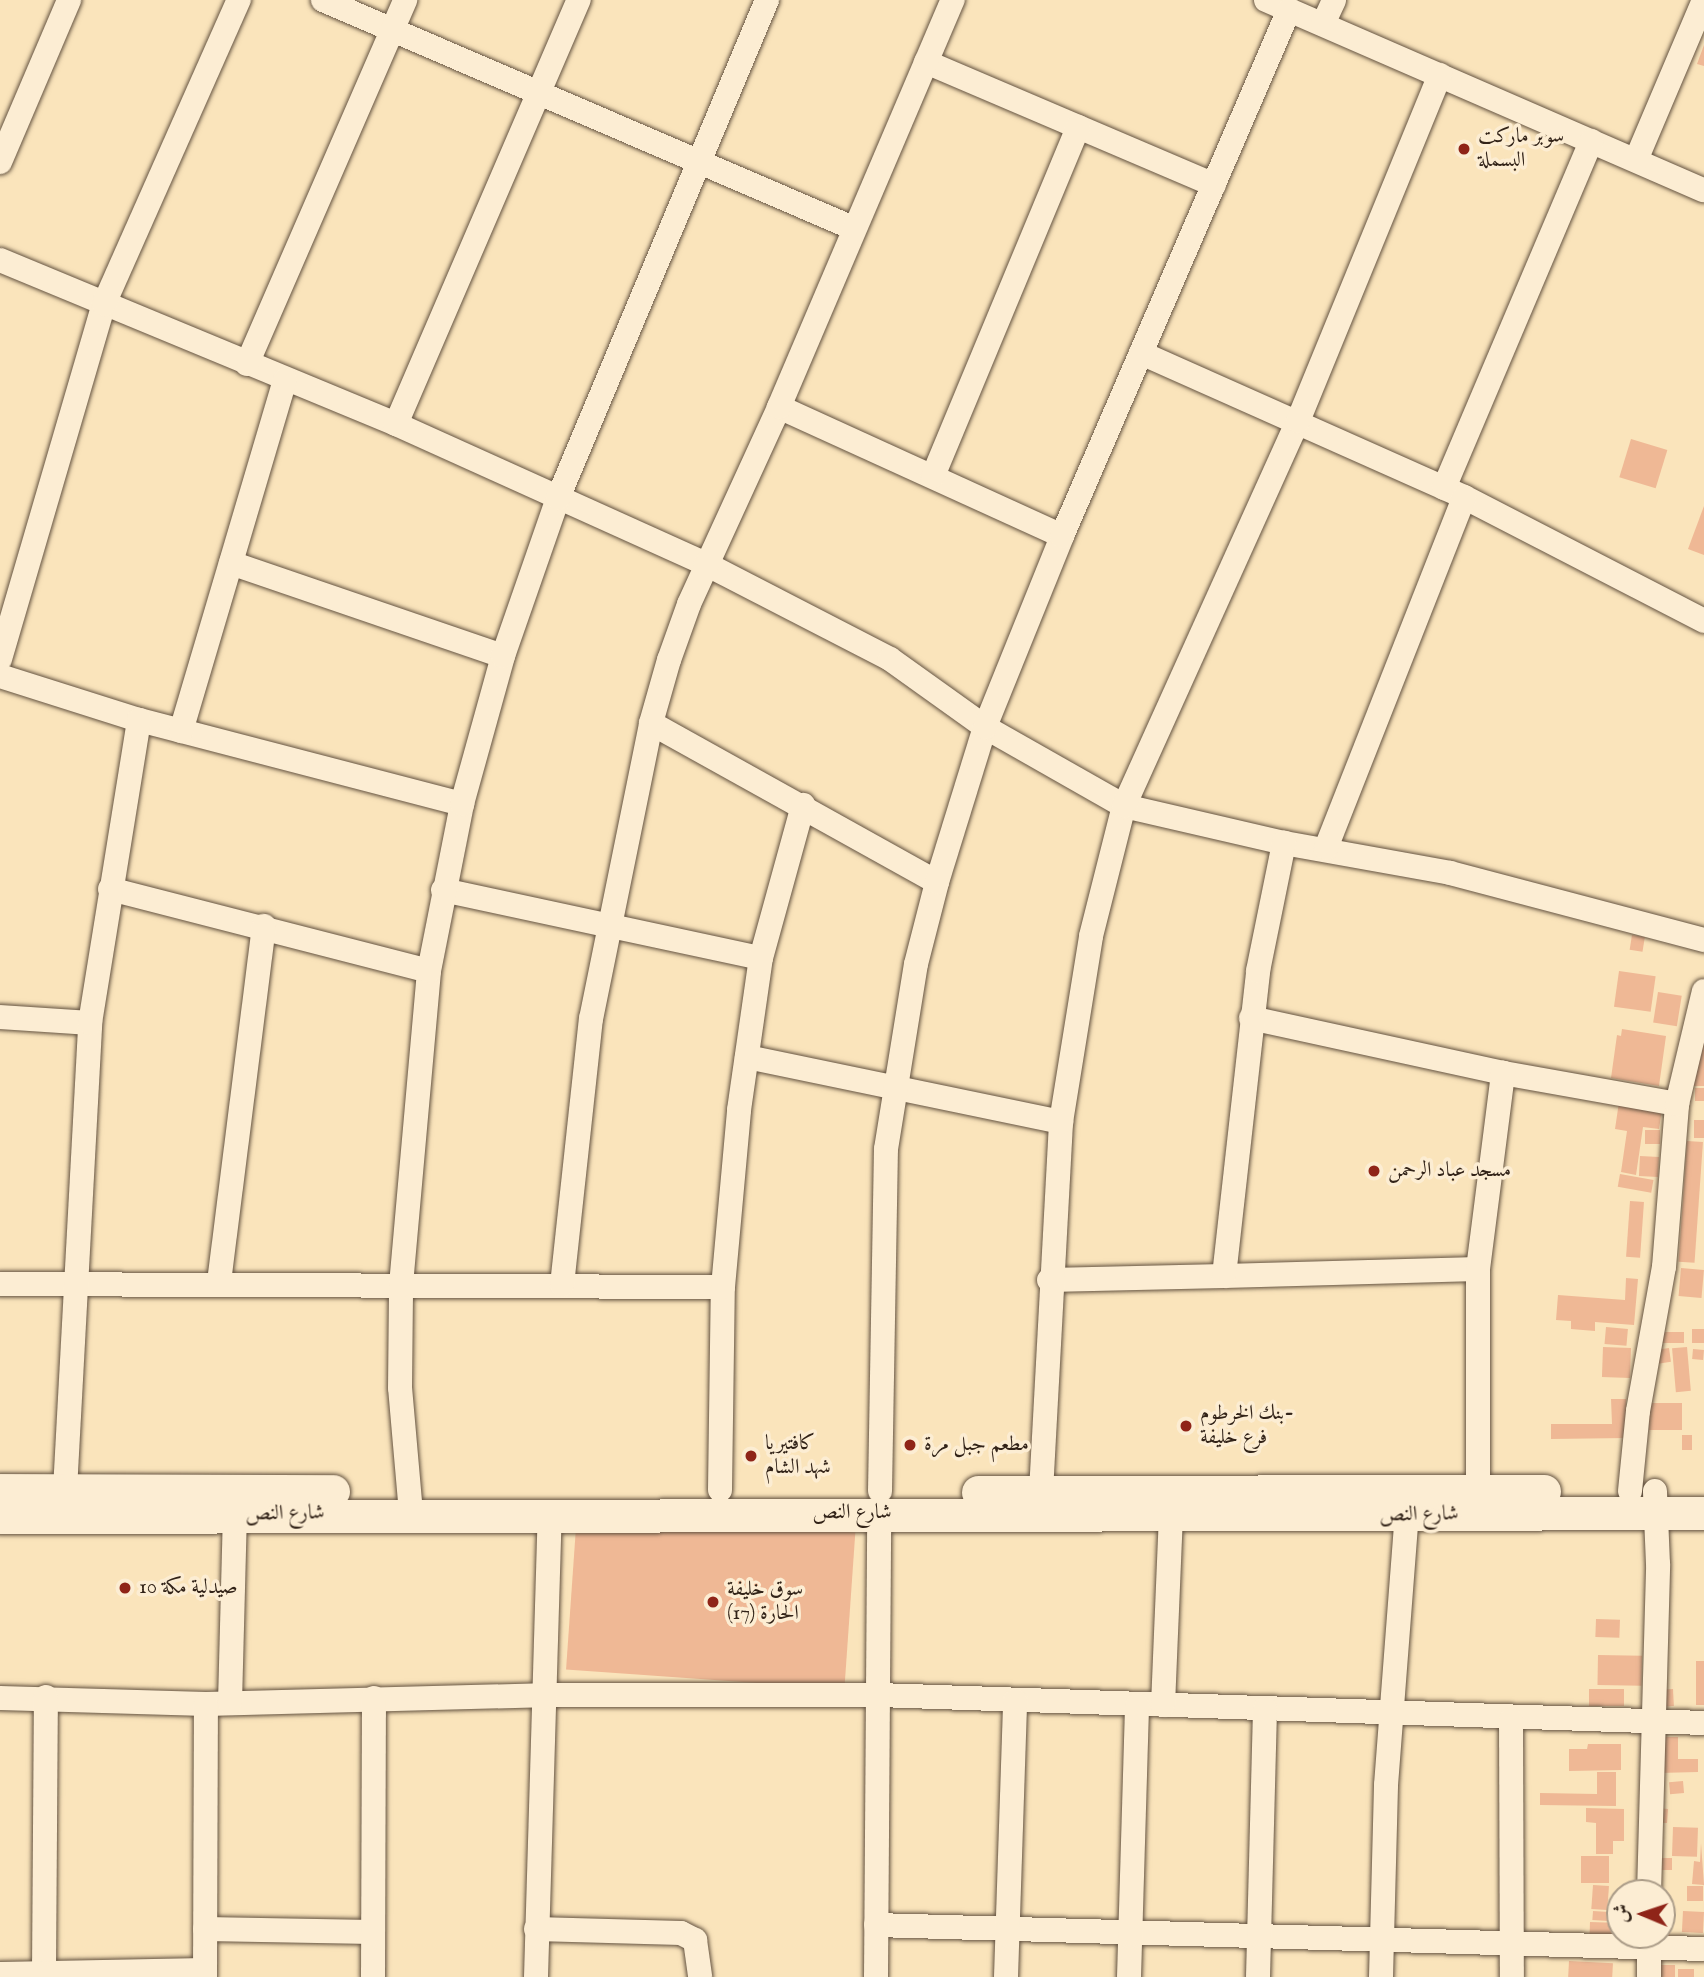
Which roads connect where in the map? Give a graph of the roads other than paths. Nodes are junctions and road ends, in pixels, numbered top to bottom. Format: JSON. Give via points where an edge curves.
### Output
{"nodes":[{"id":1,"x":69,"y":0,"type":"edge"},
{"id":2,"x":239,"y":0,"type":"edge"},
{"id":3,"x":323,"y":0,"type":"edge"},
{"id":4,"x":405,"y":0,"type":"edge"},
{"id":5,"x":579,"y":0,"type":"edge"},
{"id":6,"x":767,"y":0,"type":"edge"},
{"id":7,"x":953,"y":0,"type":"edge"},
{"id":8,"x":1266,"y":0,"type":"edge"},
{"id":9,"x":1334,"y":0,"type":"edge"},
{"id":10,"x":1704,"y":0,"type":"edge"},
{"id":11,"x":1289,"y":10,"type":"junction"},
{"id":12,"x":1323,"y":24,"type":"junction"},
{"id":13,"x":392,"y":30,"type":"junction"},
{"id":14,"x":926,"y":62,"type":"junction"},
{"id":15,"x":1440,"y":75,"type":"junction"},
{"id":16,"x":539,"y":93,"type":"junction"},
{"id":17,"x":1078,"y":127,"type":"junction"},
{"id":18,"x":1591,"y":141,"type":"junction"},
{"id":19,"x":1636,"y":160,"type":"junction"},
{"id":20,"x":698,"y":161,"type":"junction"},
{"id":21,"x":0,"y":163,"type":"edge"},
{"id":22,"x":1214,"y":185,"type":"junction"},
{"id":23,"x":1704,"y":190,"type":"edge"},
{"id":24,"x":853,"y":228,"type":"junction"},
{"id":25,"x":0,"y":260,"type":"edge"},
{"id":26,"x":104,"y":304,"type":"junction"},
{"id":27,"x":1141,"y":353,"type":"junction"},
{"id":28,"x":247,"y":364,"type":"junction"},
{"id":29,"x":285,"y":380,"type":"junction"},
{"id":30,"x":779,"y":407,"type":"junction"},
{"id":31,"x":1298,"y":421,"type":"junction"},
{"id":32,"x":396,"y":424,"type":"junction"},
{"id":33,"x":933,"y":476,"type":"junction"},
{"id":34,"x":1454,"y":492,"type":"junction"},
{"id":35,"x":558,"y":498,"type":"junction"},
{"id":36,"x":1062,"y":536,"type":"junction"},
{"id":37,"x":231,"y":563,"type":"junction"},
{"id":38,"x":706,"y":564,"type":"junction"},
{"id":39,"x":1704,"y":621,"type":"edge"},
{"id":40,"x":503,"y":656,"type":"junction"},
{"id":41,"x":0,"y":659,"type":"edge"},
{"id":42,"x":0,"y":676,"type":"edge"},
{"id":43,"x":139,"y":720,"type":"junction"},
{"id":44,"x":651,"y":723,"type":"junction"},
{"id":45,"x":985,"y":727,"type":"junction"},
{"id":46,"x":181,"y":731,"type":"junction"},
{"id":47,"x":462,"y":804,"type":"junction"},
{"id":48,"x":803,"y":805,"type":"junction"},
{"id":49,"x":1124,"y":806,"type":"junction"},
{"id":50,"x":1284,"y":843,"type":"junction"},
{"id":51,"x":1326,"y":848,"type":"junction"},
{"id":52,"x":937,"y":882,"type":"junction"},
{"id":53,"x":110,"y":889,"type":"junction"},
{"id":54,"x":443,"y":890,"type":"junction"},
{"id":55,"x":264,"y":926,"type":"junction"},
{"id":56,"x":609,"y":928,"type":"junction"},
{"id":57,"x":1704,"y":940,"type":"edge"},
{"id":58,"x":761,"y":958,"type":"junction"},
{"id":59,"x":429,"y":971,"type":"junction"},
{"id":60,"x":1704,"y":991,"type":"edge"},
{"id":61,"x":0,"y":1017,"type":"edge"},
{"id":62,"x":1251,"y":1018,"type":"junction"},
{"id":63,"x":90,"y":1023,"type":"junction"},
{"id":64,"x":747,"y":1057,"type":"junction"},
{"id":65,"x":1503,"y":1073,"type":"junction"},
{"id":66,"x":894,"y":1089,"type":"junction"},
{"id":67,"x":1676,"y":1104,"type":"junction"},
{"id":68,"x":1060,"y":1122,"type":"junction"},
{"id":69,"x":1478,"y":1269,"type":"junction"},
{"id":70,"x":1224,"y":1276,"type":"junction"},
{"id":71,"x":1049,"y":1280,"type":"junction"},
{"id":72,"x":219,"y":1282,"type":"junction"},
{"id":73,"x":0,"y":1284,"type":"edge"},
{"id":74,"x":73,"y":1284,"type":"junction"},
{"id":75,"x":401,"y":1284,"type":"junction"},
{"id":76,"x":562,"y":1285,"type":"junction"},
{"id":77,"x":723,"y":1287,"type":"junction"},
{"id":78,"x":0,"y":1490,"type":"edge"},
{"id":79,"x":65,"y":1490,"type":"junction"},
{"id":80,"x":720,"y":1490,"type":"junction"},
{"id":81,"x":1478,"y":1490,"type":"junction"},
{"id":82,"x":1041,"y":1492,"type":"junction"},
{"id":83,"x":1704,"y":1492,"type":"edge"},
{"id":84,"x":1647,"y":1499,"type":"junction"},
{"id":85,"x":410,"y":1502,"type":"junction"},
{"id":86,"x":879,"y":1502,"type":"junction"},
{"id":87,"x":1355,"y":1504,"type":"junction"},
{"id":88,"x":550,"y":1512,"type":"junction"},
{"id":89,"x":1704,"y":1513,"type":"edge"},
{"id":90,"x":235,"y":1514,"type":"junction"},
{"id":91,"x":1171,"y":1516,"type":"junction"},
{"id":92,"x":1407,"y":1516,"type":"junction"},
{"id":93,"x":0,"y":1517,"type":"edge"},
{"id":94,"x":542,"y":1695,"type":"junction"},
{"id":95,"x":878,"y":1696,"type":"junction"},
{"id":96,"x":46,"y":1697,"type":"junction"},
{"id":97,"x":0,"y":1698,"type":"edge"},
{"id":98,"x":374,"y":1698,"type":"junction"},
{"id":99,"x":1015,"y":1701,"type":"junction"},
{"id":100,"x":218,"y":1704,"type":"junction"},
{"id":101,"x":1137,"y":1704,"type":"junction"},
{"id":102,"x":1163,"y":1705,"type":"junction"},
{"id":103,"x":1265,"y":1709,"type":"junction"},
{"id":104,"x":1391,"y":1715,"type":"junction"},
{"id":105,"x":1511,"y":1720,"type":"junction"},
{"id":106,"x":1652,"y":1721,"type":"junction"},
{"id":107,"x":1704,"y":1723,"type":"edge"},
{"id":108,"x":1649,"y":1879,"type":"edge"},
{"id":109,"x":876,"y":1925,"type":"junction"},
{"id":110,"x":1007,"y":1927,"type":"junction"},
{"id":111,"x":205,"y":1928,"type":"junction"},
{"id":112,"x":536,"y":1929,"type":"junction"},
{"id":113,"x":1130,"y":1931,"type":"junction"},
{"id":114,"x":373,"y":1932,"type":"junction"},
{"id":115,"x":1259,"y":1934,"type":"junction"},
{"id":116,"x":1382,"y":1939,"type":"junction"},
{"id":117,"x":1606,"y":1942,"type":"edge"},
{"id":118,"x":1512,"y":1943,"type":"junction"},
{"id":119,"x":1676,"y":1945,"type":"edge"},
{"id":120,"x":1649,"y":1949,"type":"edge"},
{"id":121,"x":1704,"y":1949,"type":"edge"},
{"id":122,"x":44,"y":1972,"type":"junction"},
{"id":123,"x":0,"y":1973,"type":"edge"},
{"id":124,"x":205,"y":1973,"type":"edge"},
{"id":125,"x":373,"y":1977,"type":"edge"},
{"id":126,"x":536,"y":1977,"type":"edge"},
{"id":127,"x":700,"y":1977,"type":"edge"},
{"id":128,"x":876,"y":1977,"type":"edge"},
{"id":129,"x":1006,"y":1977,"type":"edge"},
{"id":130,"x":1129,"y":1977,"type":"edge"},
{"id":131,"x":1258,"y":1977,"type":"edge"},
{"id":132,"x":1381,"y":1977,"type":"edge"},
{"id":133,"x":1512,"y":1977,"type":"edge"},
{"id":134,"x":1649,"y":1977,"type":"edge"}],
"edges":[{"from":1,"to":21,"type":"street"},
{"from":2,"to":26,"type":"street"},
{"from":3,"to":13,"type":"street"},
{"from":4,"to":13,"type":"street"},
{"from":5,"to":16,"type":"street"},
{"from":6,"to":20,"type":"street"},
{"from":7,"to":14,"type":"street"},
{"from":8,"to":11,"type":"street"},
{"from":9,"to":12,"type":"street"},
{"from":10,"to":19,"type":"street"},
{"from":11,"to":12,"type":"street"},
{"from":11,"to":22,"type":"street"},
{"from":12,"to":15,"type":"street"},
{"from":13,"to":16,"type":"street"},
{"from":13,"to":28,"type":"street"},
{"from":14,"to":17,"type":"street"},
{"from":14,"to":24,"type":"street"},
{"from":15,"to":18,"type":"street"},
{"from":15,"to":31,"type":"street"},
{"from":16,"to":20,"type":"street"},
{"from":16,"to":32,"type":"street"},
{"from":17,"to":22,"type":"street"},
{"from":17,"to":33,"type":"street"},
{"from":18,"to":19,"type":"street"},
{"from":18,"to":34,"type":"street"},
{"from":19,"to":23,"type":"street"},
{"from":20,"to":24,"type":"street"},
{"from":20,"to":35,"type":"street"},
{"from":22,"to":27,"type":"street"},
{"from":24,"to":30,"type":"street"},
{"from":25,"to":26,"type":"street"},
{"from":26,"to":28,"type":"street"},
{"from":26,"to":41,"type":"street"},
{"from":27,"to":31,"type":"street"},
{"from":27,"to":36,"type":"street"},
{"from":28,"to":29,"type":"street"},
{"from":29,"to":32,"type":"street"},
{"from":29,"to":37,"type":"street"},
{"from":30,"to":33,"type":"street"},
{"from":30,"to":38,"type":"street"},
{"from":31,"to":34,"type":"street"},
{"from":31,"to":49,"type":"street"},
{"from":32,"to":35,"type":"street"},
{"from":33,"to":36,"type":"street"},
{"from":34,"to":39,"type":"street"},
{"from":34,"to":51,"type":"street"},
{"from":35,"to":38,"type":"street"},
{"from":35,"to":40,"type":"street"},
{"from":36,"to":45,"type":"street"},
{"from":37,"to":40,"type":"street"},
{"from":37,"to":46,"type":"street"},
{"from":38,"to":44,"type":"street","via":[[669,660]]},
{"from":38,"to":45,"type":"street","via":[[890,659]]},
{"from":40,"to":47,"type":"street"},
{"from":42,"to":43,"type":"street"},
{"from":43,"to":46,"type":"street"},
{"from":43,"to":53,"type":"street"},
{"from":44,"to":48,"type":"street"},
{"from":44,"to":56,"type":"street"},
{"from":45,"to":49,"type":"street"},
{"from":45,"to":52,"type":"street"},
{"from":46,"to":47,"type":"street"},
{"from":47,"to":54,"type":"street"},
{"from":48,"to":52,"type":"street"},
{"from":48,"to":58,"type":"street"},
{"from":49,"to":50,"type":"street"},
{"from":49,"to":68,"type":"street","via":[[1091,936]]},
{"from":50,"to":51,"type":"street"},
{"from":50,"to":62,"type":"street"},
{"from":51,"to":57,"type":"street","via":[[1450,873]]},
{"from":52,"to":66,"type":"street","via":[[916,964]]},
{"from":53,"to":55,"type":"street"},
{"from":53,"to":63,"type":"street"},
{"from":54,"to":56,"type":"street"},
{"from":54,"to":59,"type":"street"},
{"from":55,"to":59,"type":"street"},
{"from":55,"to":72,"type":"street"},
{"from":56,"to":58,"type":"street"},
{"from":56,"to":76,"type":"street","via":[[580,1094]]},
{"from":58,"to":64,"type":"street"},
{"from":59,"to":75,"type":"street"},
{"from":60,"to":67,"type":"street"},
{"from":61,"to":63,"type":"street"},
{"from":62,"to":65,"type":"street"},
{"from":62,"to":70,"type":"street"},
{"from":63,"to":74,"type":"street"},
{"from":64,"to":66,"type":"street"},
{"from":64,"to":77,"type":"street"},
{"from":65,"to":67,"type":"street"},
{"from":65,"to":69,"type":"street"},
{"from":66,"to":68,"type":"street"},
{"from":66,"to":86,"type":"street","via":[[881,1249]]},
{"from":67,"to":84,"type":"street","via":[[1664,1266],[1638,1411]]},
{"from":68,"to":71,"type":"street"},
{"from":69,"to":70,"type":"street"},
{"from":69,"to":81,"type":"street"},
{"from":70,"to":71,"type":"street"},
{"from":71,"to":82,"type":"street"},
{"from":72,"to":74,"type":"street"},
{"from":72,"to":75,"type":"street"},
{"from":73,"to":74,"type":"street"},
{"from":74,"to":79,"type":"street"},
{"from":75,"to":76,"type":"street"},
{"from":75,"to":85,"type":"street","via":[[400,1388]]},
{"from":76,"to":77,"type":"street"},
{"from":77,"to":80,"type":"street"},
{"from":78,"to":79,"type":"main road","name":"شارع النص"},
{"from":79,"to":85,"type":"main road","name":"شارع النص"},
{"from":80,"to":85,"type":"main road","name":"شارع النص"},
{"from":80,"to":86,"type":"main road","name":"شارع النص"},
{"from":81,"to":84,"type":"main road","name":"شارع النص"},
{"from":81,"to":87,"type":"main road","name":"شارع النص"},
{"from":82,"to":86,"type":"main road","name":"شارع النص"},
{"from":82,"to":87,"type":"main road","name":"شارع النص"},
{"from":83,"to":84,"type":"main road","name":"شارع النص"},
{"from":84,"to":89,"type":"main road","name":"شارع النص"},
{"from":84,"to":92,"type":"main road","name":"شارع النص"},
{"from":84,"to":106,"type":"street"},
{"from":85,"to":88,"type":"main road","name":"شارع النص"},
{"from":85,"to":90,"type":"main road","name":"شارع النص"},
{"from":86,"to":88,"type":"main road","name":"شارع النص"},
{"from":86,"to":91,"type":"main road","name":"شارع النص"},
{"from":86,"to":95,"type":"street"},
{"from":87,"to":91,"type":"main road","name":"شارع النص"},
{"from":87,"to":92,"type":"main road","name":"شارع النص"},
{"from":88,"to":94,"type":"street"},
{"from":90,"to":93,"type":"main road","name":"شارع النص"},
{"from":90,"to":100,"type":"street"},
{"from":91,"to":102,"type":"street"},
{"from":92,"to":104,"type":"street"},
{"from":94,"to":95,"type":"street"},
{"from":94,"to":98,"type":"street"},
{"from":94,"to":112,"type":"street"},
{"from":95,"to":99,"type":"street"},
{"from":95,"to":109,"type":"street"},
{"from":96,"to":97,"type":"street"},
{"from":96,"to":100,"type":"street"},
{"from":96,"to":122,"type":"street"},
{"from":98,"to":100,"type":"street"},
{"from":98,"to":114,"type":"street"},
{"from":99,"to":101,"type":"street"},
{"from":99,"to":110,"type":"street"},
{"from":100,"to":111,"type":"street"},
{"from":101,"to":102,"type":"street"},
{"from":101,"to":113,"type":"street"},
{"from":102,"to":103,"type":"street"},
{"from":103,"to":104,"type":"street"},
{"from":103,"to":115,"type":"street"},
{"from":104,"to":105,"type":"street"},
{"from":104,"to":116,"type":"street"},
{"from":105,"to":106,"type":"street"},
{"from":105,"to":118,"type":"street"},
{"from":106,"to":107,"type":"street"},
{"from":106,"to":108,"type":"street"},
{"from":109,"to":110,"type":"street"},
{"from":109,"to":128,"type":"street"},
{"from":110,"to":113,"type":"street"},
{"from":110,"to":129,"type":"street"},
{"from":111,"to":114,"type":"street"},
{"from":111,"to":124,"type":"street"},
{"from":112,"to":126,"type":"street"},
{"from":112,"to":127,"type":"street","via":[[681,1933],[695,1940]]},
{"from":113,"to":115,"type":"street"},
{"from":113,"to":130,"type":"street"},
{"from":114,"to":125,"type":"street"},
{"from":115,"to":116,"type":"street"},
{"from":115,"to":131,"type":"street"},
{"from":116,"to":118,"type":"street"},
{"from":116,"to":132,"type":"street"},
{"from":117,"to":118,"type":"street"},
{"from":118,"to":133,"type":"street"},
{"from":119,"to":121,"type":"street"},
{"from":120,"to":134,"type":"street"},
{"from":122,"to":123,"type":"street"},
{"from":122,"to":124,"type":"street"}]}
